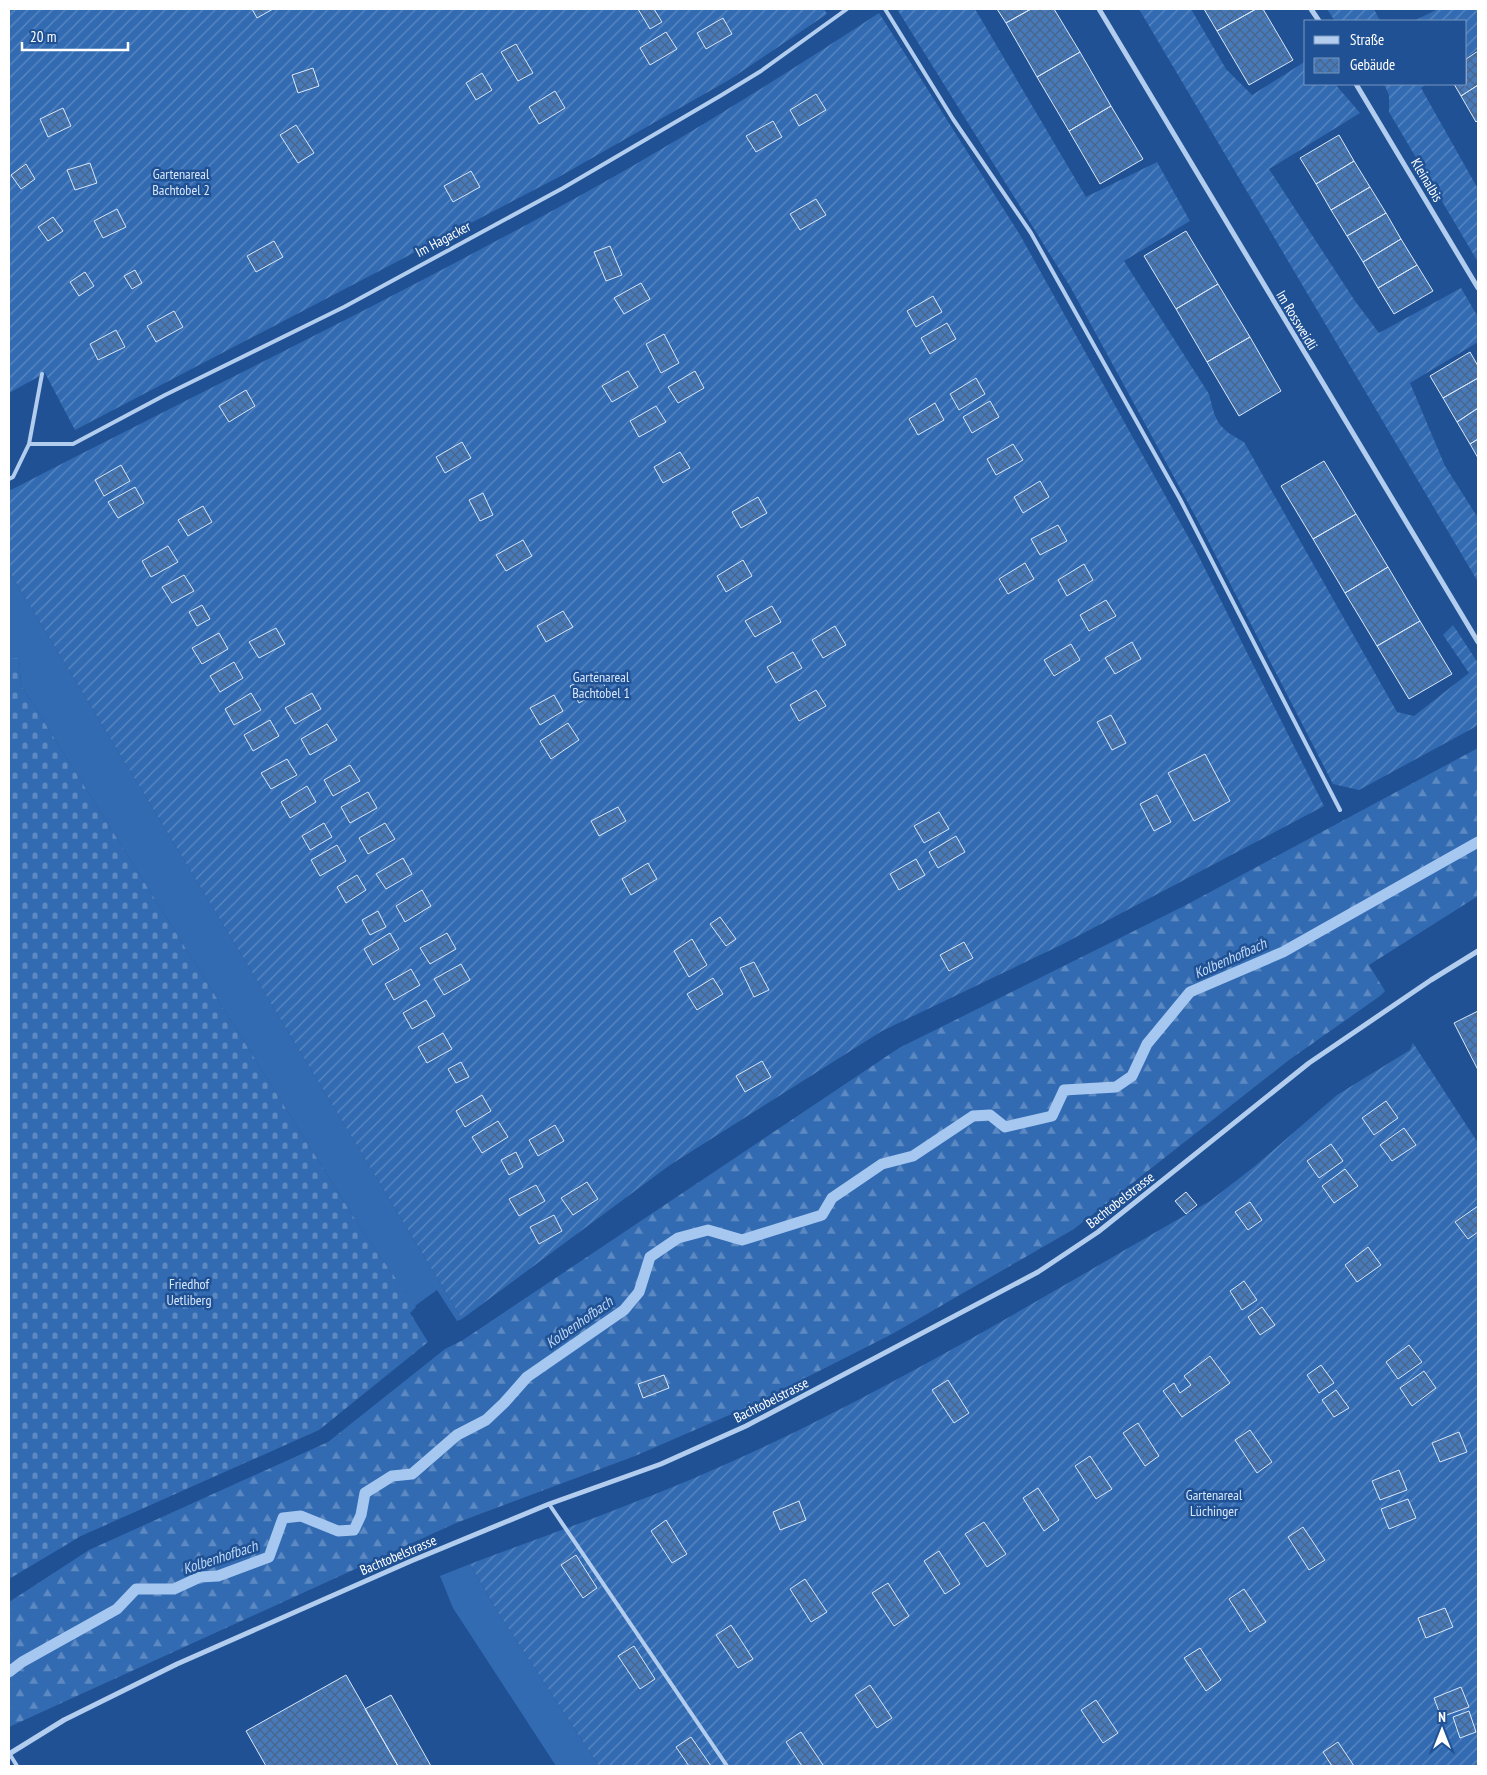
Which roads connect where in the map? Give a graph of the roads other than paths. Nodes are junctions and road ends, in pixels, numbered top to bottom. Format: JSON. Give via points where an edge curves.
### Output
{"nodes":[{"id":1,"x":848,"y":9,"type":"edge"},
{"id":2,"x":885,"y":9,"type":"edge"},
{"id":3,"x":1099,"y":9,"type":"edge"},
{"id":4,"x":1312,"y":9,"type":"edge"},
{"id":5,"x":1318,"y":20,"type":"edge"},
{"id":6,"x":1357,"y":85,"type":"edge"},
{"id":7,"x":1478,"y":288,"type":"edge"},
{"id":8,"x":42,"y":374,"type":"dead end"},
{"id":9,"x":29,"y":444,"type":"junction"},
{"id":10,"x":9,"y":480,"type":"edge"},
{"id":11,"x":1478,"y":642,"type":"edge"},
{"id":12,"x":1340,"y":810,"type":"dead end"},
{"id":13,"x":1478,"y":951,"type":"edge"},
{"id":14,"x":549,"y":1504,"type":"junction"},
{"id":15,"x":9,"y":1754,"type":"edge"},
{"id":16,"x":17,"y":1766,"type":"edge"},
{"id":17,"x":727,"y":1766,"type":"edge"}],
"edges":[{"from":1,"to":9,"type":"lane","name":"Im Hagacker","via":[[720,96],[563,188],[344,307],[73,444]]},
{"from":2,"to":12,"type":"lane","via":[[953,119],[1031,232],[1180,499]]},
{"from":3,"to":11,"type":"street","name":"Im Rossweidli"},
{"from":4,"to":5,"type":"street"},
{"from":6,"to":7,"type":"street","name":"Kleinalbis"},
{"from":8,"to":9,"type":"lane"},
{"from":9,"to":10,"type":"lane"},
{"from":13,"to":14,"type":"street","name":"Bachtobelstrasse","via":[[1309,1062],[1098,1232],[1038,1272],[746,1426],[662,1464]]},
{"from":14,"to":15,"type":"street","name":"Bachtobelstrasse","via":[[177,1664],[64,1720]]},
{"from":14,"to":17,"type":"lane"},
{"from":15,"to":16,"type":"lane"}]}
